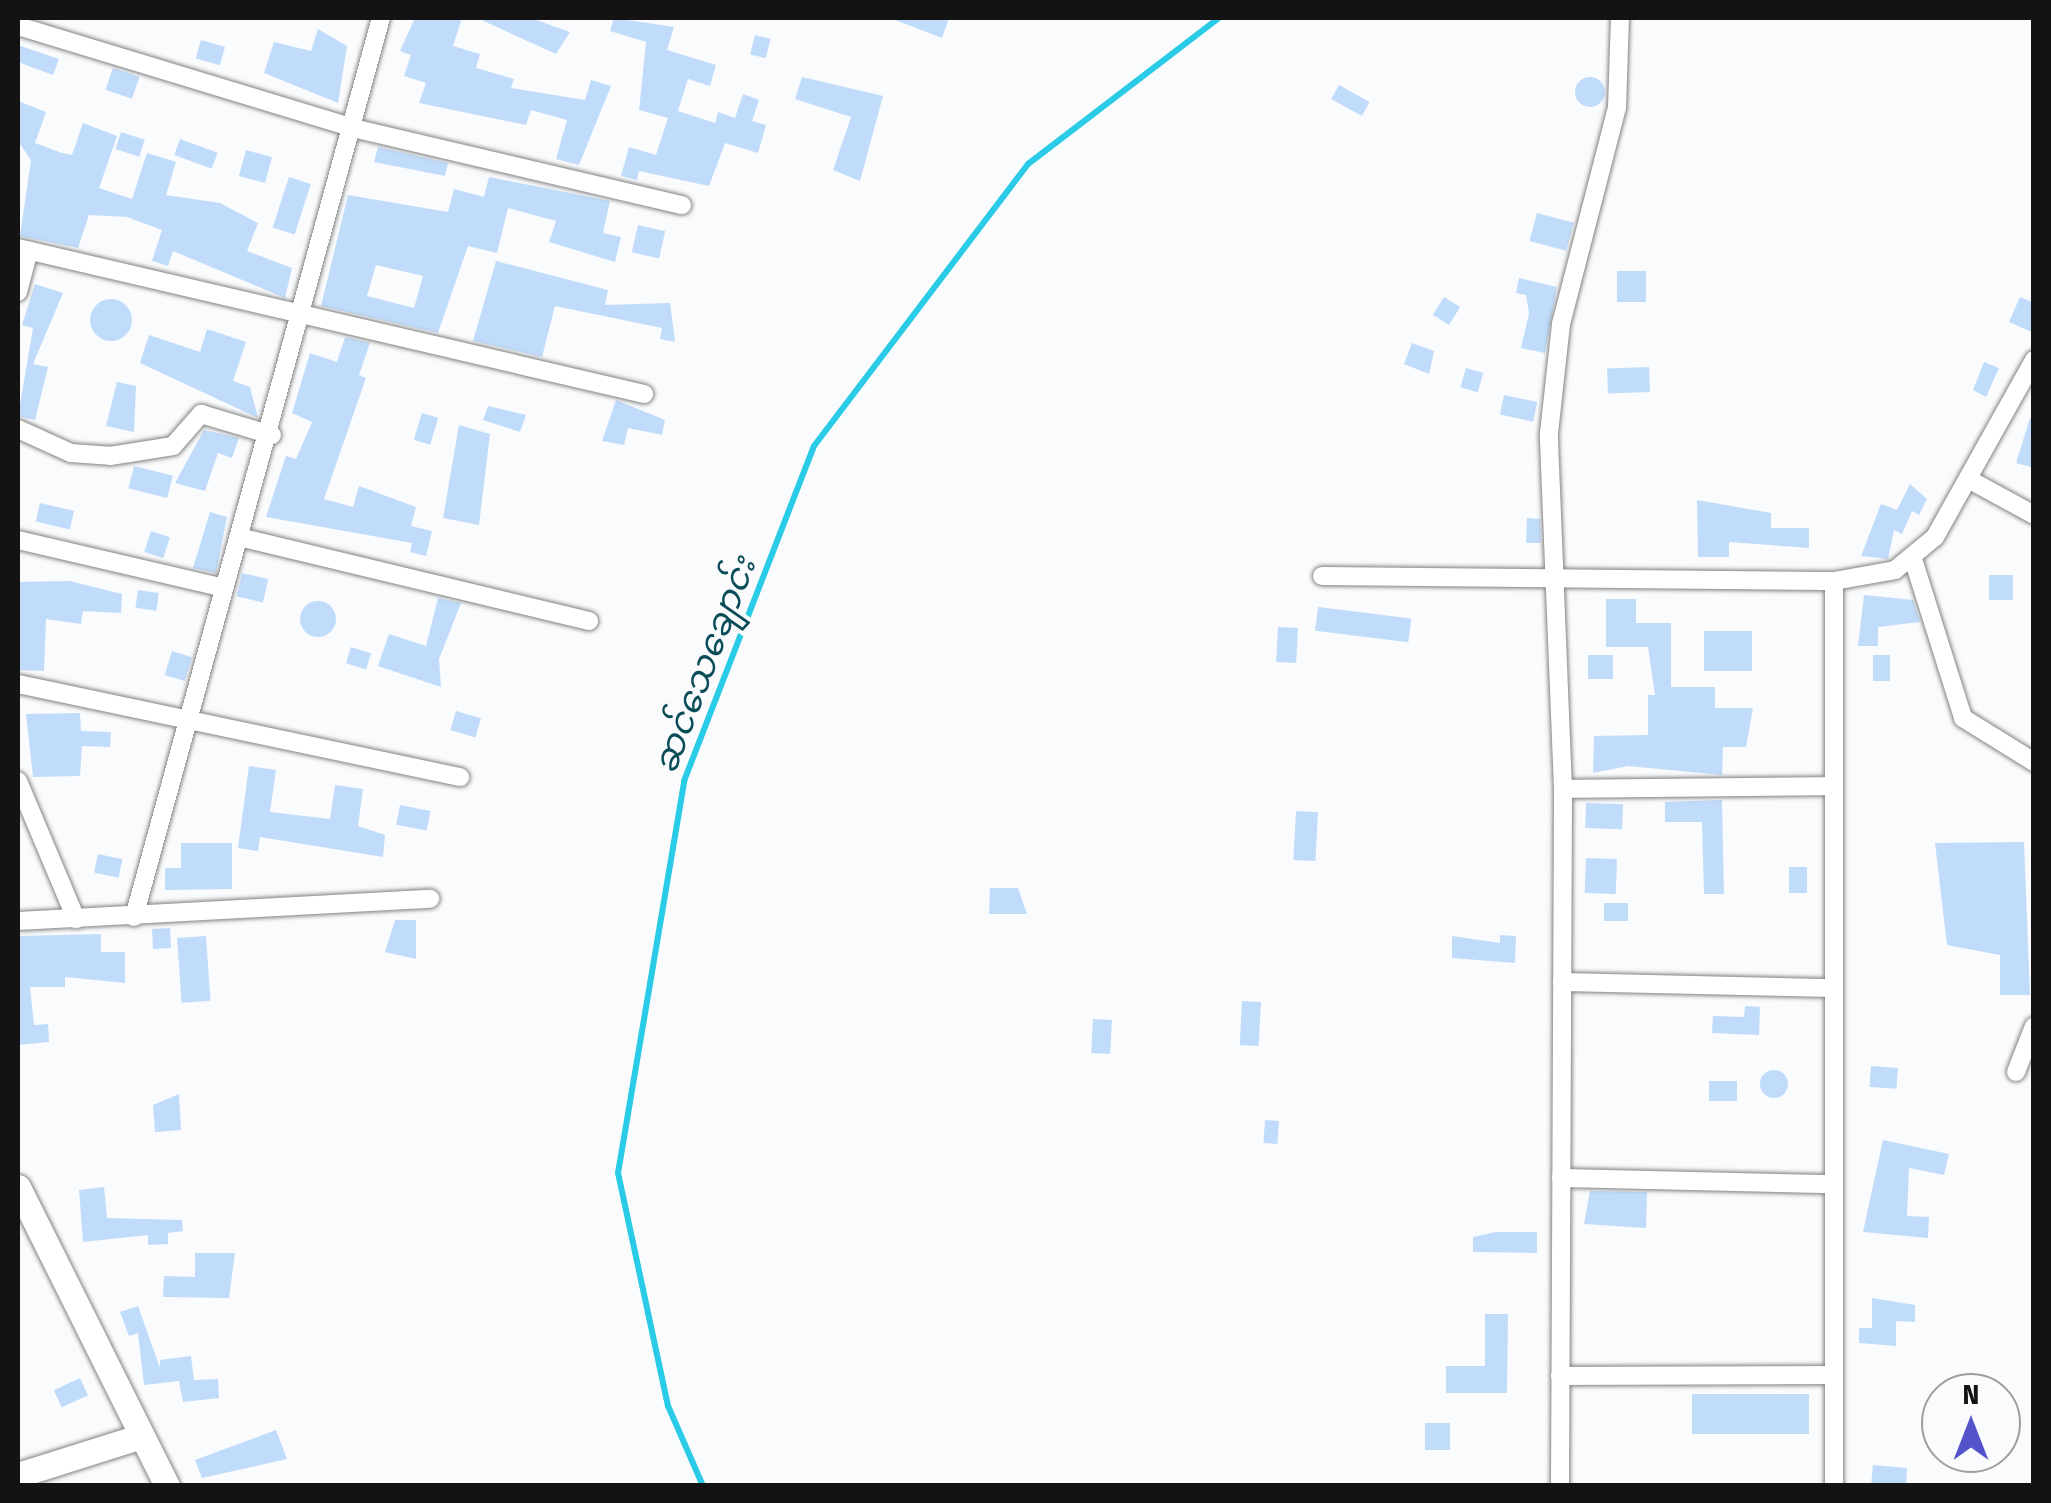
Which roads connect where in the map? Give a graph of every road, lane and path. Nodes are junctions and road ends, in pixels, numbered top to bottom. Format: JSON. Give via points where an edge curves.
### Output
{"nodes":[{"id":1,"x":381,"y":18,"type":"edge"},
{"id":2,"x":1620,"y":18,"type":"edge"},
{"id":3,"x":18,"y":26,"type":"edge"},
{"id":4,"x":352,"y":128,"type":"junction"},
{"id":5,"x":682,"y":205,"type":"dead end"},
{"id":6,"x":23,"y":249,"type":"edge"},
{"id":7,"x":18,"y":292,"type":"edge"},
{"id":8,"x":303,"y":318,"type":"junction"},
{"id":9,"x":2034,"y":360,"type":"edge"},
{"id":10,"x":644,"y":394,"type":"dead end"},
{"id":11,"x":18,"y":430,"type":"edge"},
{"id":12,"x":272,"y":435,"type":"junction"},
{"id":13,"x":1968,"y":478,"type":"junction"},
{"id":14,"x":2034,"y":515,"type":"edge"},
{"id":15,"x":239,"y":536,"type":"junction"},
{"id":16,"x":18,"y":540,"type":"edge"},
{"id":17,"x":1914,"y":559,"type":"junction"},
{"id":18,"x":1322,"y":576,"type":"dead end"},
{"id":19,"x":1554,"y":577,"type":"junction"},
{"id":20,"x":1834,"y":581,"type":"junction"},
{"id":21,"x":225,"y":588,"type":"junction"},
{"id":22,"x":589,"y":621,"type":"dead end"},
{"id":23,"x":18,"y":684,"type":"edge"},
{"id":24,"x":190,"y":716,"type":"junction"},
{"id":25,"x":2034,"y":762,"type":"edge"},
{"id":26,"x":460,"y":777,"type":"dead end"},
{"id":27,"x":18,"y":781,"type":"edge"},
{"id":28,"x":1834,"y":786,"type":"junction"},
{"id":29,"x":1563,"y":789,"type":"junction"},
{"id":30,"x":430,"y":899,"type":"dead end"},
{"id":31,"x":134,"y":917,"type":"junction"},
{"id":32,"x":76,"y":919,"type":"junction"},
{"id":33,"x":18,"y":921,"type":"edge"},
{"id":34,"x":1562,"y":982,"type":"junction"},
{"id":35,"x":1834,"y":988,"type":"junction"},
{"id":36,"x":2034,"y":1026,"type":"edge"},
{"id":37,"x":2016,"y":1072,"type":"dead end"},
{"id":38,"x":1561,"y":1178,"type":"junction"},
{"id":39,"x":1834,"y":1184,"type":"junction"},
{"id":40,"x":18,"y":1186,"type":"edge"},
{"id":41,"x":1834,"y":1374,"type":"junction"},
{"id":42,"x":1560,"y":1376,"type":"junction"},
{"id":43,"x":142,"y":1436,"type":"junction"},
{"id":44,"x":18,"y":1475,"type":"edge"},
{"id":45,"x":167,"y":1486,"type":"edge"},
{"id":46,"x":1560,"y":1486,"type":"edge"},
{"id":47,"x":1834,"y":1486,"type":"edge"}],
"edges":[{"from":1,"to":4,"type":"street"},
{"from":2,"to":19,"type":"street","via":[[1617,108],[1578,242],[1551,396]]},
{"from":3,"to":4,"type":"street"},
{"from":4,"to":5,"type":"street"},
{"from":4,"to":8,"type":"street"},
{"from":6,"to":7,"type":"street"},
{"from":6,"to":8,"type":"street"},
{"from":8,"to":10,"type":"street"},
{"from":8,"to":12,"type":"street"},
{"from":9,"to":13,"type":"street"},
{"from":11,"to":12,"type":"street","via":[[72,453],[110,456],[173,446],[201,414]]},
{"from":12,"to":15,"type":"street"},
{"from":13,"to":14,"type":"street"},
{"from":13,"to":17,"type":"street"},
{"from":15,"to":21,"type":"street"},
{"from":15,"to":22,"type":"street"},
{"from":16,"to":21,"type":"street"},
{"from":17,"to":20,"type":"street"},
{"from":17,"to":25,"type":"street","via":[[1963,718]]},
{"from":18,"to":19,"type":"street"},
{"from":19,"to":20,"type":"street"},
{"from":19,"to":29,"type":"street"},
{"from":20,"to":28,"type":"street"},
{"from":21,"to":24,"type":"street"},
{"from":23,"to":24,"type":"street"},
{"from":24,"to":26,"type":"street"},
{"from":24,"to":31,"type":"street"},
{"from":27,"to":32,"type":"street"},
{"from":28,"to":29,"type":"street"},
{"from":28,"to":35,"type":"street"},
{"from":29,"to":34,"type":"street"},
{"from":30,"to":31,"type":"street"},
{"from":31,"to":32,"type":"street"},
{"from":32,"to":33,"type":"street"},
{"from":34,"to":35,"type":"street"},
{"from":34,"to":38,"type":"street"},
{"from":35,"to":39,"type":"street"},
{"from":36,"to":37,"type":"street"},
{"from":38,"to":39,"type":"street"},
{"from":38,"to":42,"type":"street"},
{"from":39,"to":41,"type":"street"},
{"from":40,"to":43,"type":"street"},
{"from":41,"to":42,"type":"street"},
{"from":41,"to":47,"type":"street"},
{"from":42,"to":46,"type":"street"},
{"from":43,"to":44,"type":"street"},
{"from":43,"to":45,"type":"street"}]}
